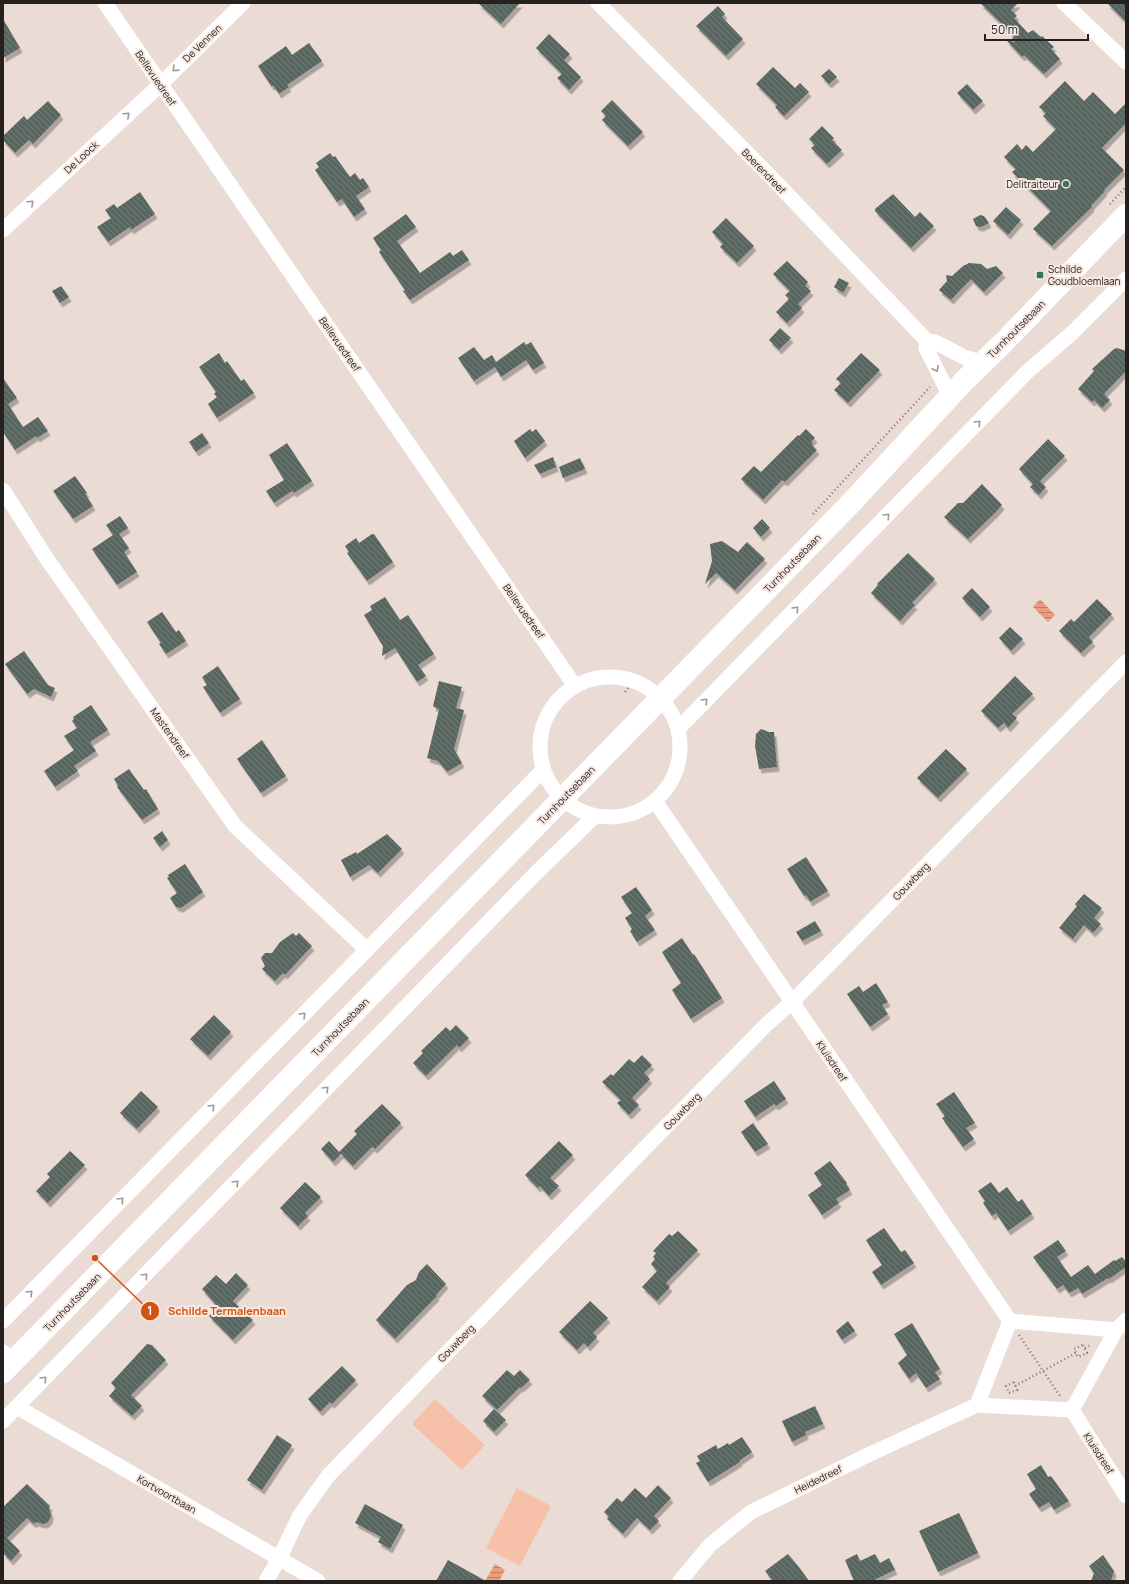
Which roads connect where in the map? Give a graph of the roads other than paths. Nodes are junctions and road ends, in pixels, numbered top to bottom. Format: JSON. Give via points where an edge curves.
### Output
{"nodes":[{"id":1,"x":105,"y":3,"type":"edge"},
{"id":2,"x":243,"y":3,"type":"edge"},
{"id":3,"x":598,"y":3,"type":"edge"},
{"id":4,"x":1064,"y":3,"type":"edge"},
{"id":5,"x":1126,"y":62,"type":"edge"},
{"id":6,"x":161,"y":84,"type":"junction"},
{"id":7,"x":1118,"y":210,"type":"edge"},
{"id":8,"x":3,"y":230,"type":"edge"},
{"id":9,"x":1126,"y":279,"type":"edge"},
{"id":10,"x":927,"y":341,"type":"junction"},
{"id":11,"x":983,"y":363,"type":"junction"},
{"id":12,"x":950,"y":396,"type":"junction"},
{"id":13,"x":3,"y":490,"type":"edge"},
{"id":14,"x":1126,"y":662,"type":"edge"},
{"id":15,"x":575,"y":686,"type":"junction"},
{"id":16,"x":661,"y":698,"type":"junction"},
{"id":17,"x":678,"y":729,"type":"junction"},
{"id":18,"x":542,"y":771,"type":"junction"},
{"id":19,"x":562,"y":799,"type":"junction"},
{"id":20,"x":655,"y":800,"type":"junction"},
{"id":21,"x":595,"y":816,"type":"junction"},
{"id":22,"x":367,"y":950,"type":"junction"},
{"id":23,"x":792,"y":1002,"type":"junction"},
{"id":24,"x":3,"y":1321,"type":"edge"},
{"id":25,"x":1010,"y":1321,"type":"junction"},
{"id":26,"x":1121,"y":1325,"type":"edge"},
{"id":27,"x":7,"y":1362,"type":"edge"},
{"id":28,"x":977,"y":1405,"type":"junction"},
{"id":29,"x":17,"y":1407,"type":"junction"},
{"id":30,"x":1072,"y":1410,"type":"junction"},
{"id":31,"x":3,"y":1422,"type":"edge"},
{"id":32,"x":1126,"y":1496,"type":"edge"},
{"id":33,"x":279,"y":1559,"type":"junction"},
{"id":34,"x":266,"y":1581,"type":"edge"},
{"id":35,"x":318,"y":1581,"type":"edge"},
{"id":36,"x":680,"y":1581,"type":"edge"}],
"edges":[{"from":1,"to":6,"type":"street","name":"Bellevuedreef"},
{"from":2,"to":6,"type":"street","name":"De Vennen","one_way":true},
{"from":3,"to":10,"type":"street","name":"Boerendreef","via":[[770,176]]},
{"from":4,"to":5,"type":"street"},
{"from":8,"to":6,"type":"street","name":"De Loock","one_way":true},
{"from":6,"to":15,"type":"street","name":"Bellevuedreef"},
{"from":7,"to":11,"type":"main road","name":"Turnhoutsebaan"},
{"from":17,"to":9,"type":"street","one_way":true,"via":[[1028,371],[1072,333]]},
{"from":10,"to":11,"type":"street","name":"Boerendreef"},
{"from":10,"to":12,"type":"street","name":"Boerendreef","one_way":true,"via":[[926,348]]},
{"from":11,"to":12,"type":"main road","name":"Turnhoutsebaan"},
{"from":12,"to":16,"type":"main road","name":"Turnhoutsebaan","via":[[851,503]]},
{"from":13,"to":22,"type":"street","name":"Mastendreef","via":[[47,559],[235,826]]},
{"from":14,"to":23,"type":"street","name":"Gouwberg"},
{"from":15,"to":16,"type":"street","via":[[592,679],[629,679],[630,687],[646,687]]},
{"from":15,"to":18,"type":"street","via":[[555,703],[543,726],[539,752]]},
{"from":16,"to":17,"type":"street"},
{"from":16,"to":19,"type":"main road","name":"Turnhoutsebaan"},
{"from":17,"to":20,"type":"street","via":[[680,749],[677,768],[668,786]]},
{"from":18,"to":19,"type":"street"},
{"from":18,"to":22,"type":"street"},
{"from":19,"to":21,"type":"street","via":[[577,810]]},
{"from":19,"to":27,"type":"main road","name":"Turnhoutsebaan"},
{"from":20,"to":21,"type":"street","via":[[637,812],[616,817]]},
{"from":20,"to":23,"type":"street","name":"Kluisdreef"},
{"from":29,"to":21,"type":"street","one_way":true,"via":[[536,873]]},
{"from":24,"to":22,"type":"street","one_way":true},
{"from":23,"to":25,"type":"street","name":"Kluisdreef"},
{"from":23,"to":33,"type":"street","name":"Gouwberg","via":[[659,1133],[328,1476],[300,1515]]},
{"from":25,"to":26,"type":"street"},
{"from":25,"to":28,"type":"street"},
{"from":26,"to":30,"type":"street"},
{"from":28,"to":30,"type":"street"},
{"from":28,"to":36,"type":"street","name":"Heidedreef","via":[[751,1512],[710,1545]]},
{"from":29,"to":31,"type":"street"},
{"from":29,"to":33,"type":"street","name":"Kortvoortbaan"},
{"from":30,"to":32,"type":"street","name":"Kluisdreef"},
{"from":33,"to":34,"type":"street","name":"Gouwberg"},
{"from":33,"to":35,"type":"street","name":"Kortvoortbaan"}]}
